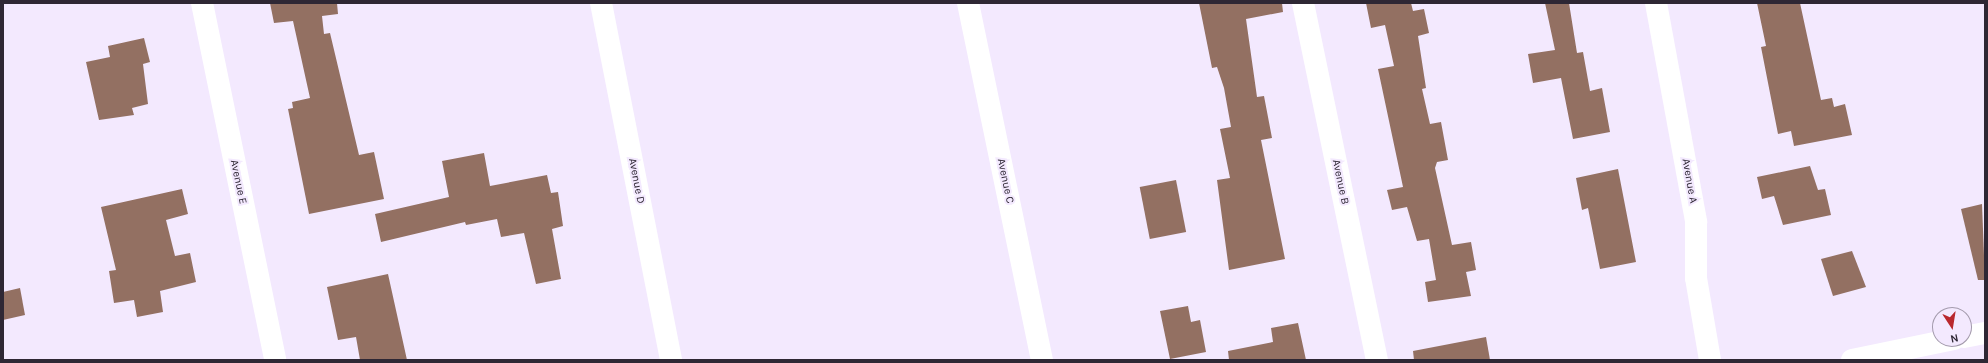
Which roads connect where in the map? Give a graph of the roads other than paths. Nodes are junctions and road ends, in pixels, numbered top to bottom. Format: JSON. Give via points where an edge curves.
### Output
{"nodes":[{"id":1,"x":202,"y":3,"type":"edge"},
{"id":2,"x":601,"y":3,"type":"edge"},
{"id":3,"x":968,"y":3,"type":"edge"},
{"id":4,"x":1303,"y":3,"type":"edge"},
{"id":5,"x":1656,"y":3,"type":"edge"},
{"id":6,"x":1985,"y":333,"type":"edge"},
{"id":7,"x":1972,"y":335,"type":"edge"},
{"id":8,"x":1932,"y":344,"type":"edge"},
{"id":9,"x":275,"y":360,"type":"edge"},
{"id":10,"x":670,"y":360,"type":"edge"},
{"id":11,"x":1042,"y":360,"type":"edge"},
{"id":12,"x":1377,"y":360,"type":"edge"},
{"id":13,"x":1710,"y":360,"type":"edge"},
{"id":14,"x":1852,"y":360,"type":"edge"}],
"edges":[{"from":1,"to":9,"type":"street","name":"Avenue E"},
{"from":2,"to":10,"type":"street","name":"Avenue D"},
{"from":3,"to":11,"type":"street","name":"Avenue C"},
{"from":4,"to":12,"type":"street","name":"Avenue B"},
{"from":5,"to":13,"type":"street","name":"Avenue A","via":[[1696,222],[1696,278]]},
{"from":6,"to":7,"type":"street"},
{"from":8,"to":14,"type":"street"}]}
